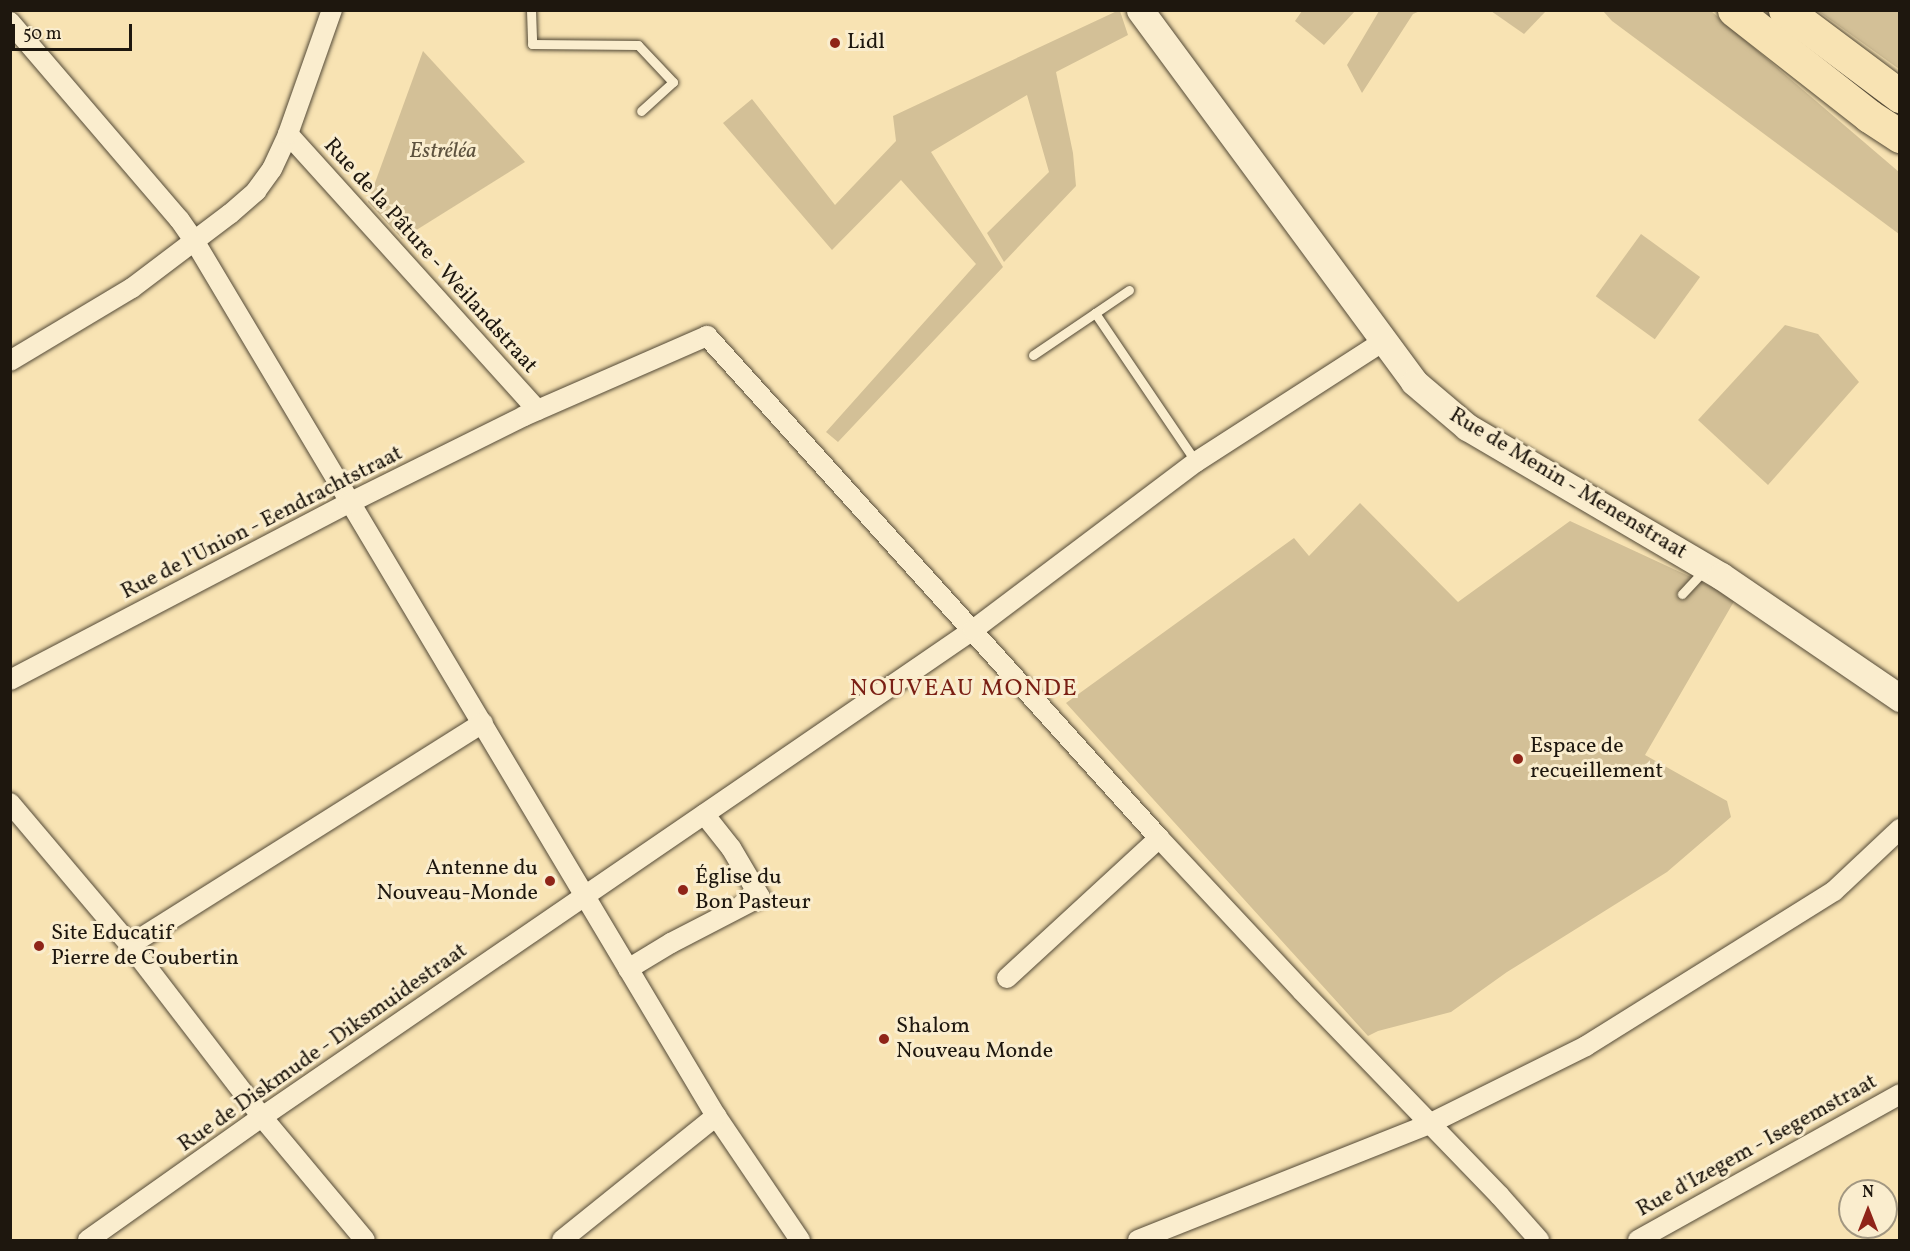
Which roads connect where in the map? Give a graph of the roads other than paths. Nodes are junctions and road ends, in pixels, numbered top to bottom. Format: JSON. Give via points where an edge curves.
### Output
{"nodes":[{"id":1,"x":332,"y":10,"type":"edge"},
{"id":2,"x":531,"y":10,"type":"edge"},
{"id":3,"x":1140,"y":10,"type":"edge"},
{"id":4,"x":1734,"y":10,"type":"edge"},
{"id":5,"x":1785,"y":10,"type":"edge"},
{"id":6,"x":10,"y":22,"type":"edge"},
{"id":7,"x":1769,"y":40,"type":"junction"},
{"id":8,"x":1899,"y":96,"type":"edge"},
{"id":9,"x":641,"y":111,"type":"dead end"},
{"id":10,"x":288,"y":134,"type":"junction"},
{"id":11,"x":1899,"y":136,"type":"edge"},
{"id":12,"x":1899,"y":159,"type":"edge"},
{"id":13,"x":195,"y":242,"type":"junction"},
{"id":14,"x":1129,"y":290,"type":"dead end"},
{"id":15,"x":1095,"y":314,"type":"junction"},
{"id":16,"x":1384,"y":341,"type":"junction"},
{"id":17,"x":1033,"y":355,"type":"dead end"},
{"id":18,"x":10,"y":361,"type":"edge"},
{"id":19,"x":537,"y":410,"type":"junction"},
{"id":20,"x":1196,"y":462,"type":"junction"},
{"id":21,"x":349,"y":503,"type":"junction"},
{"id":22,"x":1707,"y":568,"type":"junction"},
{"id":23,"x":1682,"y":594,"type":"dead end"},
{"id":24,"x":973,"y":630,"type":"junction"},
{"id":25,"x":10,"y":680,"type":"edge"},
{"id":26,"x":1899,"y":698,"type":"edge"},
{"id":27,"x":483,"y":723,"type":"junction"},
{"id":28,"x":10,"y":802,"type":"edge"},
{"id":29,"x":704,"y":814,"type":"junction"},
{"id":30,"x":1899,"y":829,"type":"edge"},
{"id":31,"x":1159,"y":838,"type":"junction"},
{"id":32,"x":586,"y":896,"type":"junction"},
{"id":33,"x":130,"y":945,"type":"junction"},
{"id":34,"x":628,"y":969,"type":"junction"},
{"id":35,"x":1007,"y":978,"type":"dead end"},
{"id":36,"x":1899,"y":1094,"type":"edge"},
{"id":37,"x":716,"y":1116,"type":"junction"},
{"id":38,"x":262,"y":1117,"type":"junction"},
{"id":39,"x":1429,"y":1124,"type":"junction"},
{"id":40,"x":88,"y":1240,"type":"edge"},
{"id":41,"x":365,"y":1240,"type":"edge"},
{"id":42,"x":562,"y":1240,"type":"edge"},
{"id":43,"x":800,"y":1240,"type":"edge"},
{"id":44,"x":1138,"y":1240,"type":"edge"},
{"id":45,"x":1539,"y":1240,"type":"edge"},
{"id":46,"x":1638,"y":1240,"type":"edge"}],
"edges":[{"from":1,"to":10,"type":"street"},
{"from":2,"to":9,"type":"lane","via":[[532,44],[638,45],[673,82]]},
{"from":3,"to":16,"type":"street","name":"Rue de Menin - Menenstraat"},
{"from":4,"to":7,"type":"highway"},
{"from":5,"to":8,"type":"highway"},
{"from":6,"to":13,"type":"street"},
{"from":7,"to":11,"type":"highway"},
{"from":7,"to":12,"type":"highway"},
{"from":10,"to":13,"type":"street","via":[[272,169],[256,191]]},
{"from":10,"to":19,"type":"street","name":"Rue de la Pâture - Weilandstraat"},
{"from":13,"to":18,"type":"street","via":[[132,288]]},
{"from":13,"to":21,"type":"street"},
{"from":14,"to":15,"type":"lane"},
{"from":15,"to":17,"type":"lane"},
{"from":15,"to":20,"type":"lane"},
{"from":16,"to":20,"type":"street","name":"Rue de Diskmude - Diksmuidestraat"},
{"from":16,"to":22,"type":"street","name":"Rue de Menin - Menenstraat","via":[[1413,382],[1467,427]]},
{"from":19,"to":21,"type":"street","name":"Rue de l'Union - Eendrachtstraat"},
{"from":19,"to":24,"type":"street","name":"Rue de l'Union - Eendrachtstraat","via":[[707,336]]},
{"from":20,"to":24,"type":"street","name":"Rue de Diskmude - Diksmuidestraat"},
{"from":21,"to":25,"type":"street","name":"Rue de l'Union - Eendrachtstraat"},
{"from":21,"to":27,"type":"street"},
{"from":22,"to":23,"type":"lane"},
{"from":22,"to":26,"type":"street","name":"Rue de Menin - Menenstraat"},
{"from":24,"to":29,"type":"street","name":"Rue de Diskmude - Diksmuidestraat"},
{"from":24,"to":31,"type":"street"},
{"from":27,"to":32,"type":"street"},
{"from":27,"to":33,"type":"street"},
{"from":28,"to":33,"type":"street"},
{"from":29,"to":32,"type":"street","name":"Rue de Diskmude - Diksmuidestraat"},
{"from":29,"to":34,"type":"street","via":[[731,848],[760,897],[671,942]]},
{"from":30,"to":39,"type":"street","via":[[1834,891],[1704,974],[1586,1046]]},
{"from":31,"to":35,"type":"street"},
{"from":31,"to":39,"type":"street"},
{"from":32,"to":34,"type":"street"},
{"from":32,"to":38,"type":"street","name":"Rue de Diskmude - Diksmuidestraat"},
{"from":33,"to":38,"type":"street"},
{"from":34,"to":37,"type":"street"},
{"from":36,"to":46,"type":"street","name":"Rue d'Izegem - Isegemstraat"},
{"from":37,"to":42,"type":"street"},
{"from":37,"to":43,"type":"street"},
{"from":38,"to":40,"type":"street","name":"Rue de Diskmude - Diksmuidestraat"},
{"from":38,"to":41,"type":"street"},
{"from":39,"to":44,"type":"street"},
{"from":39,"to":45,"type":"street"}]}
